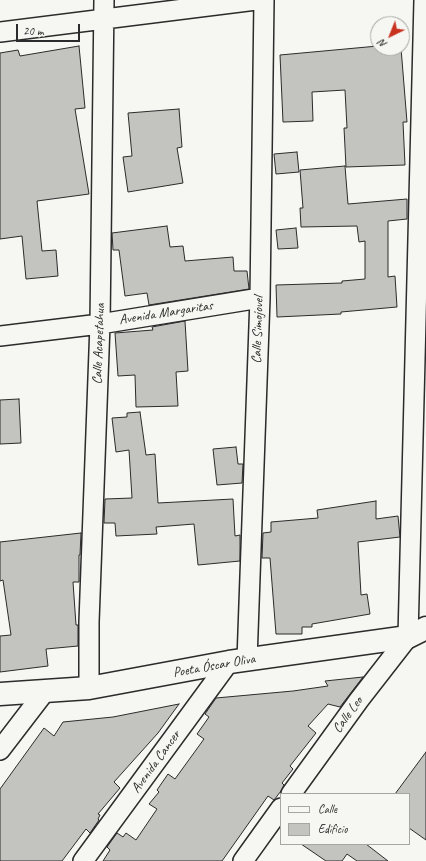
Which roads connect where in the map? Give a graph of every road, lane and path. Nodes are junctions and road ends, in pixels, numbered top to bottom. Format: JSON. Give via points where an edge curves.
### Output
{"nodes":[{"id":1,"x":104,"y":0,"type":"edge"},
{"id":2,"x":256,"y":0,"type":"edge"},
{"id":3,"x":264,"y":0,"type":"edge"},
{"id":4,"x":424,"y":0,"type":"edge"},
{"id":5,"x":104,"y":20,"type":"junction"},
{"id":6,"x":0,"y":32,"type":"edge"},
{"id":7,"x":260,"y":298,"type":"junction"},
{"id":8,"x":100,"y":324,"type":"junction"},
{"id":9,"x":0,"y":336,"type":"edge"},
{"id":10,"x":417,"y":632,"type":"edge"},
{"id":11,"x":238,"y":661,"type":"junction"},
{"id":12,"x":89,"y":688,"type":"junction"},
{"id":13,"x":46,"y":690,"type":"junction"},
{"id":14,"x":0,"y":694,"type":"edge"},
{"id":15,"x":0,"y":750,"type":"edge"},
{"id":16,"x":292,"y":793,"type":"edge"},
{"id":17,"x":280,"y":809,"type":"edge"},
{"id":18,"x":82,"y":861,"type":"edge"},
{"id":19,"x":243,"y":861,"type":"edge"}],
"edges":[{"from":1,"to":5,"type":"street","name":"Calle Acapetahua"},
{"from":2,"to":5,"type":"street"},
{"from":3,"to":7,"type":"street","name":"Calle Simojovel"},
{"from":4,"to":10,"type":"street"},
{"from":5,"to":6,"type":"street"},
{"from":5,"to":8,"type":"street","name":"Calle Acapetahua"},
{"from":7,"to":8,"type":"street","name":"Avenida Margaritas"},
{"from":7,"to":11,"type":"street","name":"Calle Simojovel"},
{"from":8,"to":9,"type":"street","name":"Avenida Margaritas"},
{"from":8,"to":12,"type":"street","name":"Calle Acapetahua"},
{"from":10,"to":11,"type":"street","name":"Poeta Óscar Oliva"},
{"from":10,"to":16,"type":"street","name":"Calle Leo","via":[[358,700]]},
{"from":11,"to":12,"type":"street","name":"Poeta Óscar Oliva"},
{"from":11,"to":18,"type":"street","name":"Avenida Cancer"},
{"from":12,"to":13,"type":"street","name":"Poeta Óscar Oliva"},
{"from":13,"to":14,"type":"street","name":"Poeta Óscar Oliva"},
{"from":13,"to":15,"type":"street"},
{"from":17,"to":19,"type":"street"}]}
